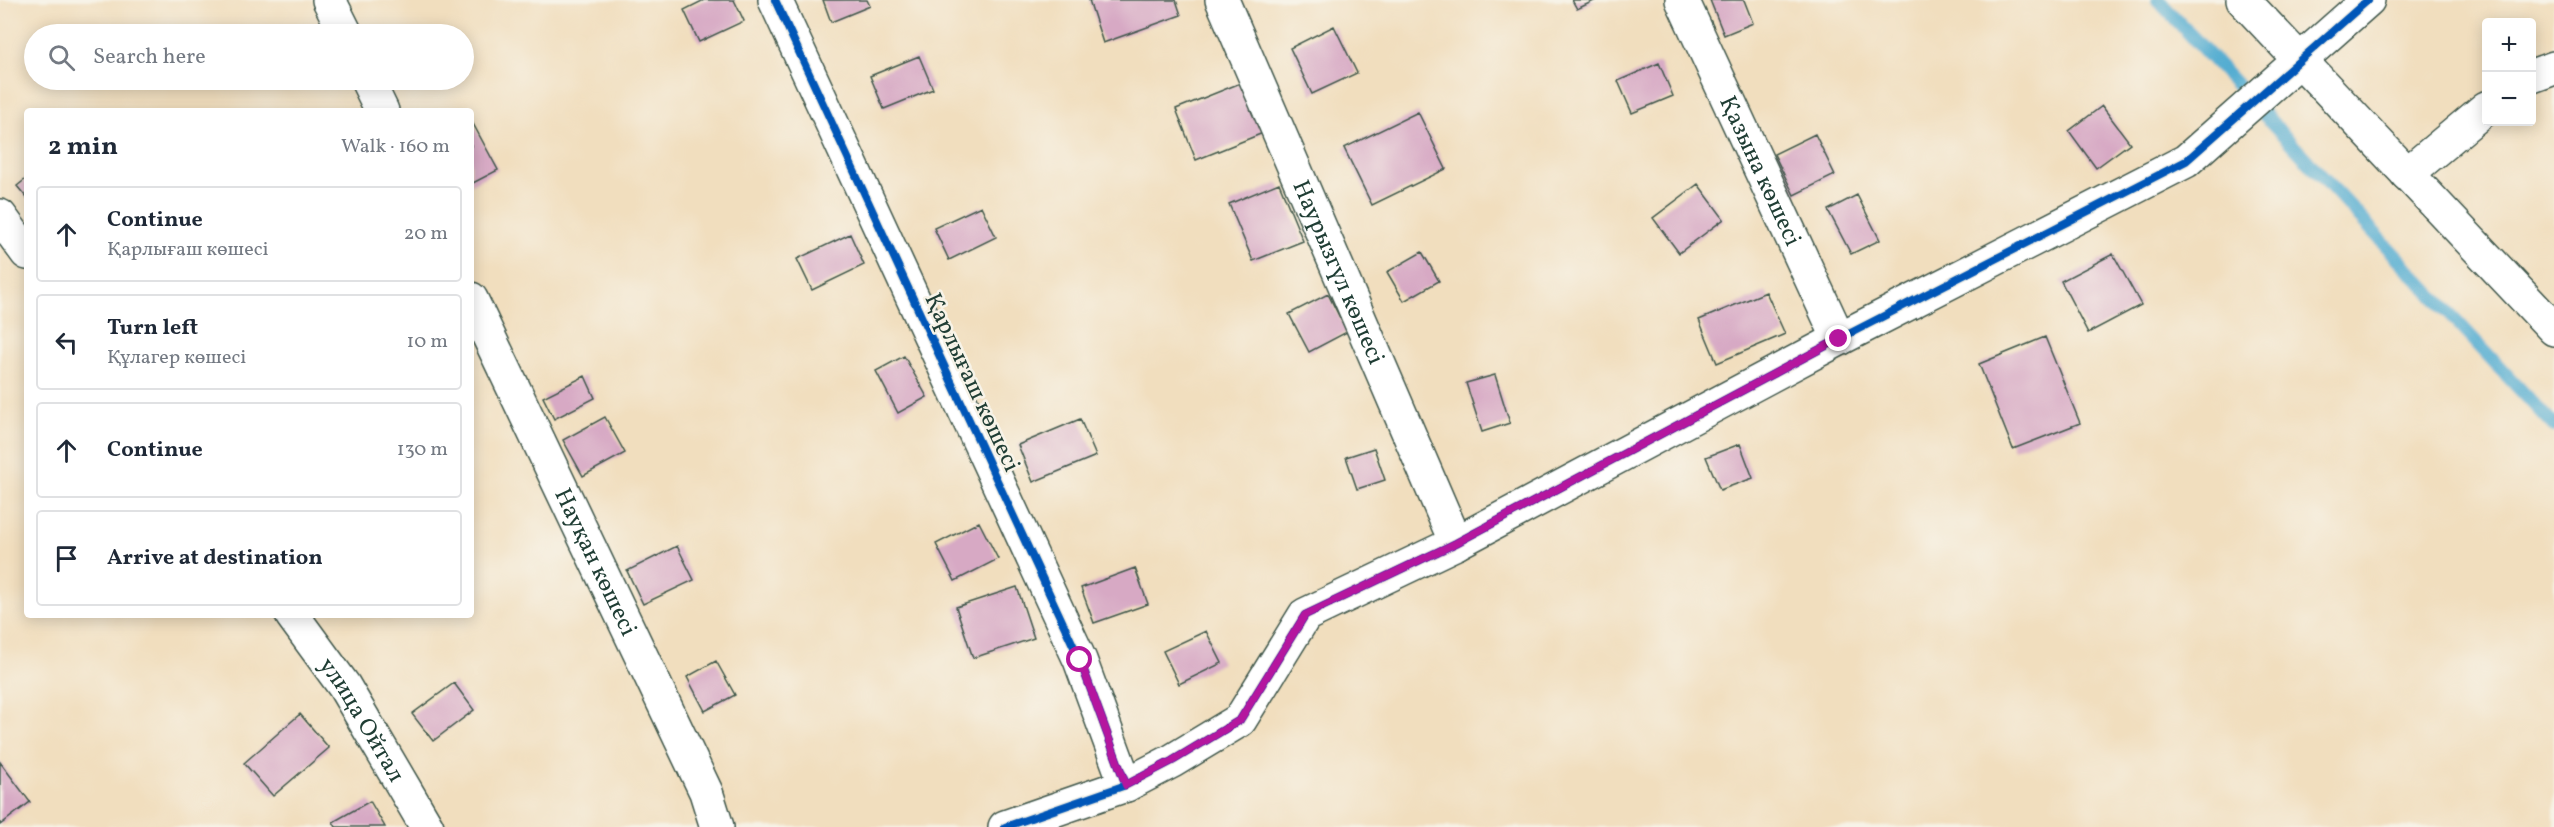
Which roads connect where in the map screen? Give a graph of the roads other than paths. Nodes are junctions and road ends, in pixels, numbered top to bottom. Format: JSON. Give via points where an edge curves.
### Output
{"nodes":[{"id":1,"x":329,"y":0,"type":"edge"},
{"id":2,"x":775,"y":0,"type":"edge"},
{"id":3,"x":1222,"y":0,"type":"edge"},
{"id":4,"x":1682,"y":0,"type":"edge"},
{"id":5,"x":2242,"y":0,"type":"edge"},
{"id":6,"x":2368,"y":0,"type":"edge"},
{"id":7,"x":340,"y":24,"type":"edge"},
{"id":8,"x":2299,"y":60,"type":"junction"},
{"id":9,"x":2554,"y":68,"type":"edge"},
{"id":10,"x":2536,"y":75,"type":"edge"},
{"id":11,"x":372,"y":90,"type":"edge"},
{"id":12,"x":381,"y":108,"type":"edge"},
{"id":13,"x":2482,"y":112,"type":"edge"},
{"id":14,"x":2407,"y":174,"type":"junction"},
{"id":15,"x":0,"y":216,"type":"edge"},
{"id":16,"x":24,"y":249,"type":"edge"},
{"id":17,"x":474,"y":304,"type":"edge"},
{"id":18,"x":2554,"y":329,"type":"edge"},
{"id":19,"x":1839,"y":339,"type":"junction"},
{"id":20,"x":1456,"y":543,"type":"junction"},
{"id":21,"x":294,"y":618,"type":"edge"},
{"id":22,"x":1126,"y":785,"type":"junction"},
{"id":23,"x":427,"y":827,"type":"edge"},
{"id":24,"x":717,"y":827,"type":"edge"},
{"id":25,"x":1005,"y":827,"type":"edge"}],
"edges":[{"from":1,"to":7,"type":"street"},
{"from":2,"to":22,"type":"street","name":"Қарлығаш көшесі","via":[[1080,660]]},
{"from":3,"to":20,"type":"street","name":"Наурызгүл көшесі"},
{"from":4,"to":19,"type":"street","name":"Қазына көшесі"},
{"from":5,"to":8,"type":"street"},
{"from":6,"to":8,"type":"street"},
{"from":8,"to":14,"type":"street"},
{"from":8,"to":19,"type":"street","via":[[2186,161]]},
{"from":9,"to":10,"type":"street"},
{"from":11,"to":12,"type":"street"},
{"from":13,"to":14,"type":"street"},
{"from":14,"to":18,"type":"street"},
{"from":15,"to":16,"type":"street"},
{"from":17,"to":24,"type":"street","name":"Науқан көшесі","via":[[706,792]]},
{"from":19,"to":20,"type":"street"},
{"from":20,"to":22,"type":"street","via":[[1305,615],[1240,720]]},
{"from":21,"to":23,"type":"street","name":"улица Ойтал","via":[[344,686]]},
{"from":22,"to":25,"type":"street"}]}
